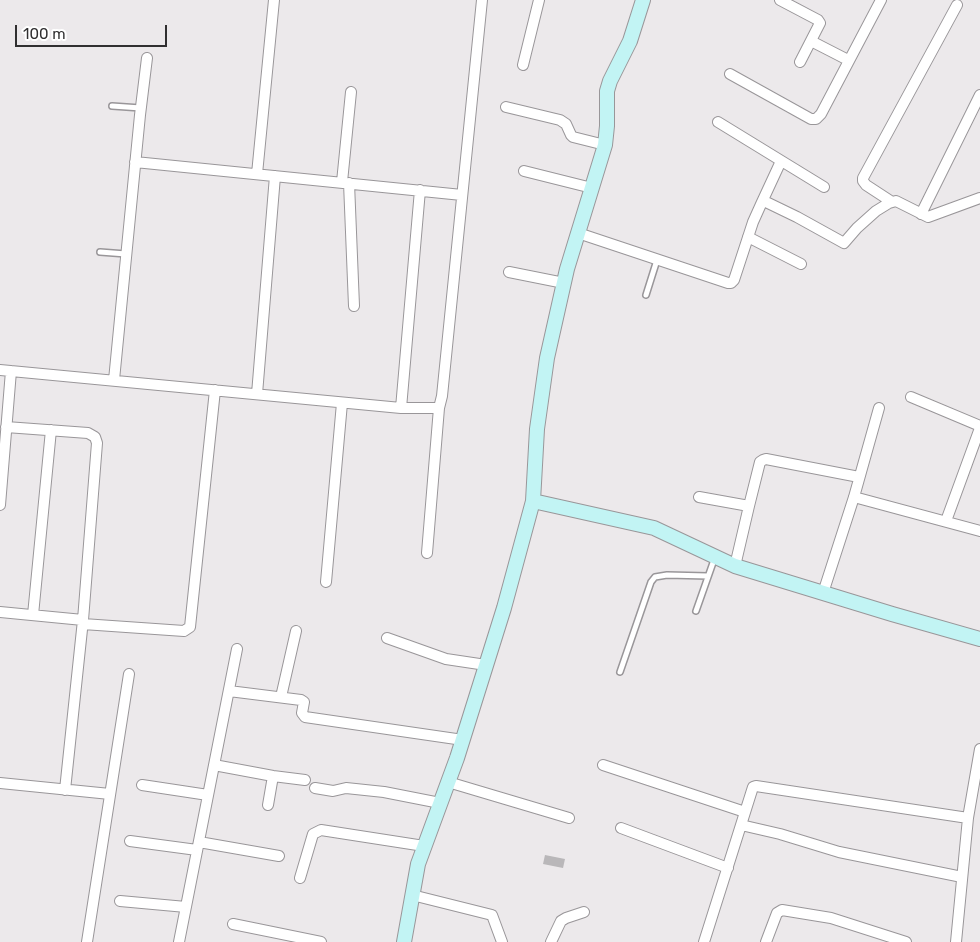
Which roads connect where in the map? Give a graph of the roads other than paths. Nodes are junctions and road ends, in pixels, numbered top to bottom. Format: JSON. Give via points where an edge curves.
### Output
{"nodes":[{"id":1,"x":274,"y":0,"type":"edge"},
{"id":2,"x":482,"y":0,"type":"edge"},
{"id":3,"x":539,"y":0,"type":"edge"},
{"id":4,"x":643,"y":0,"type":"edge"},
{"id":5,"x":780,"y":0,"type":"edge"},
{"id":6,"x":881,"y":0,"type":"edge"},
{"id":7,"x":957,"y":5,"type":"dead end"},
{"id":8,"x":811,"y":41,"type":"junction"},
{"id":9,"x":148,"y":58,"type":"dead end"},
{"id":10,"x":848,"y":60,"type":"junction"},
{"id":11,"x":800,"y":62,"type":"dead end"},
{"id":12,"x":523,"y":66,"type":"dead end"},
{"id":13,"x":730,"y":74,"type":"dead end"},
{"id":14,"x":351,"y":92,"type":"dead end"},
{"id":15,"x":980,"y":95,"type":"edge"},
{"id":16,"x":112,"y":106,"type":"dead end"},
{"id":17,"x":506,"y":106,"type":"dead end"},
{"id":18,"x":141,"y":108,"type":"junction"},
{"id":19,"x":718,"y":122,"type":"dead end"},
{"id":20,"x":605,"y":145,"type":"junction"},
{"id":21,"x":782,"y":161,"type":"junction"},
{"id":22,"x":136,"y":162,"type":"junction"},
{"id":23,"x":524,"y":171,"type":"dead end"},
{"id":24,"x":257,"y":174,"type":"junction"},
{"id":25,"x":275,"y":176,"type":"junction"},
{"id":26,"x":345,"y":183,"type":"junction"},
{"id":27,"x":824,"y":186,"type":"dead end"},
{"id":28,"x":592,"y":188,"type":"junction"},
{"id":29,"x":420,"y":190,"type":"junction"},
{"id":30,"x":462,"y":195,"type":"junction"},
{"id":31,"x":980,"y":198,"type":"edge"},
{"id":32,"x":762,"y":202,"type":"junction"},
{"id":33,"x":892,"y":202,"type":"junction"},
{"id":34,"x":921,"y":214,"type":"junction"},
{"id":35,"x":578,"y":233,"type":"junction"},
{"id":36,"x":748,"y":237,"type":"junction"},
{"id":37,"x":100,"y":252,"type":"dead end"},
{"id":38,"x":126,"y":254,"type":"junction"},
{"id":39,"x":657,"y":260,"type":"junction"},
{"id":40,"x":801,"y":264,"type":"dead end"},
{"id":41,"x":509,"y":272,"type":"dead end"},
{"id":42,"x":564,"y":283,"type":"junction"},
{"id":43,"x":646,"y":295,"type":"dead end"},
{"id":44,"x":354,"y":306,"type":"dead end"},
{"id":45,"x":0,"y":370,"type":"edge"},
{"id":46,"x":11,"y":371,"type":"junction"},
{"id":47,"x":114,"y":380,"type":"junction"},
{"id":48,"x":215,"y":390,"type":"junction"},
{"id":49,"x":257,"y":394,"type":"junction"},
{"id":50,"x":911,"y":397,"type":"dead end"},
{"id":51,"x":342,"y":403,"type":"junction"},
{"id":52,"x":401,"y":408,"type":"junction"},
{"id":53,"x":439,"y":408,"type":"junction"},
{"id":54,"x":879,"y":408,"type":"dead end"},
{"id":55,"x":6,"y":427,"type":"junction"},
{"id":56,"x":980,"y":427,"type":"edge"},
{"id":57,"x":51,"y":430,"type":"junction"},
{"id":58,"x":860,"y":477,"type":"junction"},
{"id":59,"x":699,"y":497,"type":"dead end"},
{"id":60,"x":854,"y":497,"type":"junction"},
{"id":61,"x":533,"y":501,"type":"junction"},
{"id":62,"x":0,"y":505,"type":"edge"},
{"id":63,"x":749,"y":506,"type":"junction"},
{"id":64,"x":946,"y":522,"type":"junction"},
{"id":65,"x":980,"y":531,"type":"edge"},
{"id":66,"x":428,"y":553,"type":"dead end"},
{"id":67,"x":715,"y":556,"type":"junction"},
{"id":68,"x":735,"y":566,"type":"junction"},
{"id":69,"x":708,"y":576,"type":"junction"},
{"id":70,"x":326,"y":582,"type":"dead end"},
{"id":71,"x":824,"y":593,"type":"junction"},
{"id":72,"x":696,"y":611,"type":"dead end"},
{"id":73,"x":0,"y":612,"type":"edge"},
{"id":74,"x":33,"y":615,"type":"junction"},
{"id":75,"x":83,"y":622,"type":"junction"},
{"id":76,"x":296,"y":632,"type":"dead end"},
{"id":77,"x":387,"y":638,"type":"dead end"},
{"id":78,"x":980,"y":639,"type":"edge"},
{"id":79,"x":237,"y":649,"type":"dead end"},
{"id":80,"x":486,"y":665,"type":"junction"},
{"id":81,"x":620,"y":672,"type":"dead end"},
{"id":82,"x":129,"y":674,"type":"dead end"},
{"id":83,"x":229,"y":691,"type":"junction"},
{"id":84,"x":281,"y":697,"type":"junction"},
{"id":85,"x":463,"y":740,"type":"junction"},
{"id":86,"x":980,"y":749,"type":"edge"},
{"id":87,"x":214,"y":765,"type":"junction"},
{"id":88,"x":603,"y":766,"type":"dead end"},
{"id":89,"x":273,"y":776,"type":"junction"},
{"id":90,"x":305,"y":780,"type":"dead end"},
{"id":91,"x":448,"y":782,"type":"junction"},
{"id":92,"x":0,"y":783,"type":"edge"},
{"id":93,"x":142,"y":785,"type":"dead end"},
{"id":94,"x":315,"y":788,"type":"dead end"},
{"id":95,"x":64,"y":790,"type":"junction"},
{"id":96,"x":110,"y":794,"type":"junction"},
{"id":97,"x":208,"y":795,"type":"junction"},
{"id":98,"x":440,"y":803,"type":"junction"},
{"id":99,"x":268,"y":804,"type":"dead end"},
{"id":100,"x":745,"y":812,"type":"junction"},
{"id":101,"x":568,"y":818,"type":"dead end"},
{"id":102,"x":968,"y":818,"type":"junction"},
{"id":103,"x":741,"y":825,"type":"junction"},
{"id":104,"x":621,"y":828,"type":"dead end"},
{"id":105,"x":130,"y":841,"type":"dead end"},
{"id":106,"x":198,"y":846,"type":"junction"},
{"id":107,"x":424,"y":846,"type":"junction"},
{"id":108,"x":279,"y":856,"type":"dead end"},
{"id":109,"x":728,"y":868,"type":"junction"},
{"id":110,"x":962,"y":877,"type":"junction"},
{"id":111,"x":300,"y":878,"type":"dead end"},
{"id":112,"x":412,"y":895,"type":"junction"},
{"id":113,"x":120,"y":901,"type":"dead end"},
{"id":114,"x":186,"y":907,"type":"junction"},
{"id":115,"x":584,"y":912,"type":"dead end"},
{"id":116,"x":233,"y":924,"type":"dead end"},
{"id":117,"x":87,"y":942,"type":"edge"},
{"id":118,"x":179,"y":942,"type":"edge"},
{"id":119,"x":321,"y":942,"type":"edge"},
{"id":120,"x":404,"y":942,"type":"edge"},
{"id":121,"x":502,"y":942,"type":"edge"},
{"id":122,"x":551,"y":942,"type":"edge"},
{"id":123,"x":704,"y":942,"type":"edge"},
{"id":124,"x":766,"y":942,"type":"edge"},
{"id":125,"x":906,"y":942,"type":"edge"},
{"id":126,"x":956,"y":942,"type":"edge"}],
"edges":[{"from":1,"to":24,"type":"street"},
{"from":2,"to":30,"type":"street"},
{"from":3,"to":12,"type":"street"},
{"from":4,"to":20,"type":"street","via":[[630,41],[606,91]]},
{"from":5,"to":8,"type":"street","via":[[818,20],[820,23]]},
{"from":6,"to":10,"type":"street"},
{"from":7,"to":33,"type":"street","via":[[863,178],[866,185]]},
{"from":8,"to":10,"type":"street"},
{"from":8,"to":11,"type":"street"},
{"from":9,"to":18,"type":"street"},
{"from":10,"to":13,"type":"street","via":[[816,119]]},
{"from":14,"to":26,"type":"street"},
{"from":15,"to":34,"type":"street"},
{"from":16,"to":18,"type":"lane"},
{"from":17,"to":20,"type":"street","via":[[564,122],[573,137]]},
{"from":18,"to":22,"type":"street"},
{"from":19,"to":21,"type":"street"},
{"from":20,"to":28,"type":"street"},
{"from":21,"to":27,"type":"street"},
{"from":21,"to":32,"type":"street"},
{"from":22,"to":24,"type":"street"},
{"from":22,"to":38,"type":"street"},
{"from":23,"to":28,"type":"street"},
{"from":24,"to":25,"type":"street"},
{"from":25,"to":26,"type":"street"},
{"from":25,"to":49,"type":"street"},
{"from":26,"to":29,"type":"street"},
{"from":26,"to":44,"type":"street"},
{"from":28,"to":35,"type":"street"},
{"from":29,"to":30,"type":"street"},
{"from":29,"to":52,"type":"street"},
{"from":30,"to":53,"type":"street"},
{"from":31,"to":34,"type":"street","via":[[932,216]]},
{"from":32,"to":33,"type":"street","via":[[844,242],[876,211]]},
{"from":32,"to":36,"type":"street"},
{"from":33,"to":34,"type":"street","via":[[900,202]]},
{"from":35,"to":39,"type":"street"},
{"from":35,"to":42,"type":"street"},
{"from":36,"to":39,"type":"street","via":[[731,283]]},
{"from":36,"to":40,"type":"street"},
{"from":37,"to":38,"type":"lane"},
{"from":38,"to":47,"type":"street"},
{"from":39,"to":43,"type":"lane"},
{"from":41,"to":42,"type":"street"},
{"from":42,"to":61,"type":"street","via":[[547,358],[537,429]]},
{"from":45,"to":46,"type":"street"},
{"from":46,"to":47,"type":"street"},
{"from":46,"to":55,"type":"street"},
{"from":47,"to":48,"type":"street"},
{"from":48,"to":49,"type":"street"},
{"from":48,"to":75,"type":"street","via":[[190,627],[184,631]]},
{"from":49,"to":51,"type":"street"},
{"from":50,"to":56,"type":"street"},
{"from":51,"to":52,"type":"street"},
{"from":51,"to":70,"type":"street"},
{"from":52,"to":53,"type":"street"},
{"from":53,"to":66,"type":"street"},
{"from":54,"to":58,"type":"street"},
{"from":55,"to":57,"type":"street"},
{"from":55,"to":62,"type":"street"},
{"from":56,"to":64,"type":"street"},
{"from":57,"to":74,"type":"street"},
{"from":57,"to":75,"type":"street","via":[[88,433],[97,443]]},
{"from":58,"to":60,"type":"street"},
{"from":58,"to":63,"type":"street","via":[[766,459],[760,462]]},
{"from":59,"to":63,"type":"street"},
{"from":60,"to":64,"type":"street"},
{"from":60,"to":71,"type":"street"},
{"from":61,"to":67,"type":"street","via":[[654,528]]},
{"from":61,"to":80,"type":"street"},
{"from":63,"to":68,"type":"street"},
{"from":64,"to":65,"type":"street"},
{"from":67,"to":68,"type":"street"},
{"from":67,"to":69,"type":"lane"},
{"from":68,"to":71,"type":"street"},
{"from":69,"to":72,"type":"lane"},
{"from":69,"to":81,"type":"lane","via":[[655,577]]},
{"from":71,"to":78,"type":"street"},
{"from":73,"to":74,"type":"street"},
{"from":74,"to":75,"type":"street"},
{"from":75,"to":95,"type":"street"},
{"from":76,"to":84,"type":"street"},
{"from":77,"to":80,"type":"street","via":[[446,658]]},
{"from":79,"to":83,"type":"street"},
{"from":80,"to":85,"type":"street"},
{"from":82,"to":96,"type":"street"},
{"from":83,"to":84,"type":"street"},
{"from":83,"to":87,"type":"street"},
{"from":84,"to":85,"type":"street","via":[[303,700],[302,713],[305,717]]},
{"from":85,"to":91,"type":"street"},
{"from":86,"to":102,"type":"street"},
{"from":87,"to":89,"type":"street"},
{"from":87,"to":97,"type":"street"},
{"from":88,"to":100,"type":"street"},
{"from":89,"to":90,"type":"street"},
{"from":89,"to":99,"type":"street"},
{"from":91,"to":98,"type":"street"},
{"from":91,"to":101,"type":"street"},
{"from":92,"to":95,"type":"street"},
{"from":93,"to":97,"type":"street"},
{"from":94,"to":98,"type":"street","via":[[333,791],[362,789]]},
{"from":95,"to":96,"type":"street"},
{"from":96,"to":117,"type":"street"},
{"from":97,"to":106,"type":"street"},
{"from":98,"to":107,"type":"street"},
{"from":100,"to":102,"type":"street","via":[[751,789],[756,786]]},
{"from":100,"to":103,"type":"street"},
{"from":102,"to":110,"type":"street"},
{"from":103,"to":109,"type":"street"},
{"from":103,"to":110,"type":"street","via":[[839,852]]},
{"from":104,"to":109,"type":"street"},
{"from":105,"to":106,"type":"street"},
{"from":106,"to":108,"type":"street"},
{"from":106,"to":114,"type":"street"},
{"from":107,"to":111,"type":"street","via":[[316,831]]},
{"from":107,"to":112,"type":"street"},
{"from":109,"to":123,"type":"street"},
{"from":110,"to":126,"type":"street"},
{"from":112,"to":120,"type":"street"},
{"from":112,"to":121,"type":"street","via":[[492,915]]},
{"from":113,"to":114,"type":"street"},
{"from":114,"to":118,"type":"street"},
{"from":115,"to":122,"type":"street","via":[[561,921]]},
{"from":116,"to":119,"type":"street"},
{"from":124,"to":125,"type":"street","via":[[777,913],[782,910],[831,918]]}]}
